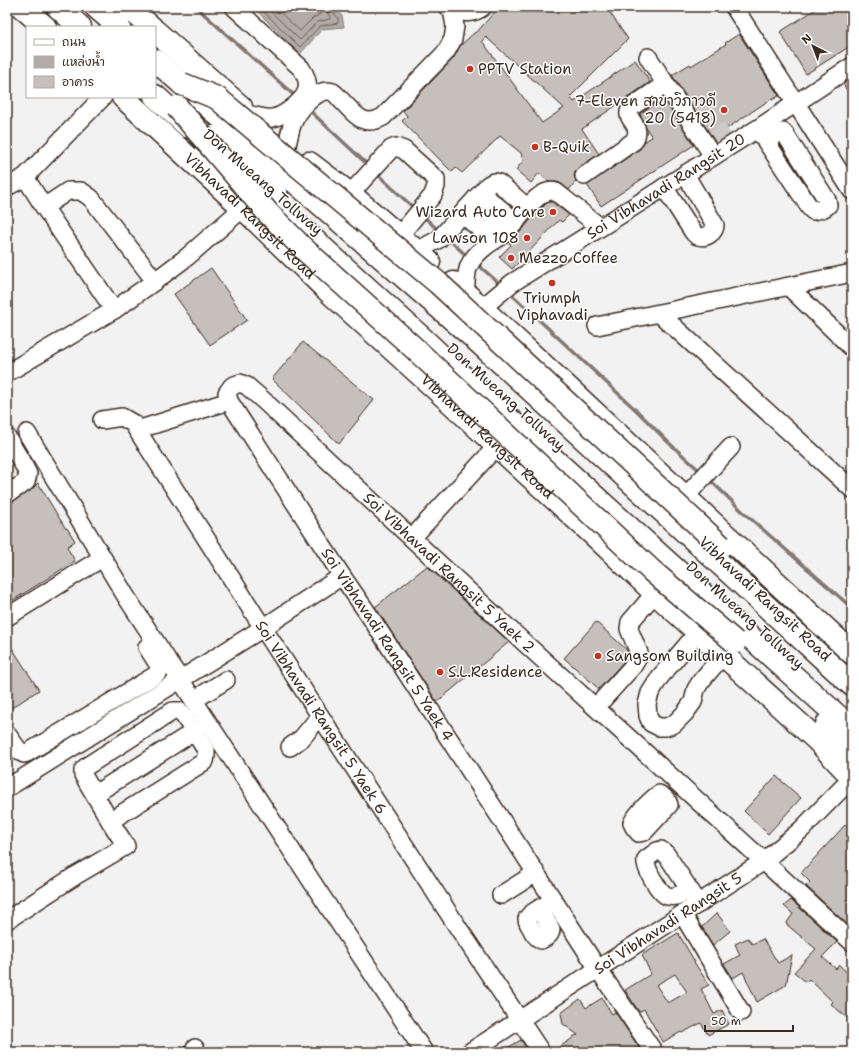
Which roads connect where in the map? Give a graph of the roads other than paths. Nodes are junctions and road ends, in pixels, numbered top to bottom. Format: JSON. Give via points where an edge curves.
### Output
{"nodes":[{"id":1,"x":22,"y":7,"type":"edge"},
{"id":2,"x":58,"y":7,"type":"edge"},
{"id":3,"x":71,"y":7,"type":"edge"},
{"id":4,"x":96,"y":7,"type":"edge"},
{"id":5,"x":100,"y":7,"type":"edge"},
{"id":6,"x":128,"y":7,"type":"edge"},
{"id":7,"x":234,"y":7,"type":"edge"},
{"id":8,"x":483,"y":7,"type":"edge"},
{"id":9,"x":734,"y":7,"type":"edge"},
{"id":10,"x":450,"y":9,"type":"edge"},
{"id":11,"x":44,"y":26,"type":"edge"},
{"id":12,"x":79,"y":26,"type":"edge"},
{"id":13,"x":92,"y":26,"type":"edge"},
{"id":14,"x":119,"y":26,"type":"edge"},
{"id":15,"x":119,"y":26,"type":"edge"},
{"id":16,"x":149,"y":26,"type":"edge"},
{"id":17,"x":156,"y":32,"type":"edge"},
{"id":18,"x":648,"y":57,"type":"dead end"},
{"id":19,"x":156,"y":60,"type":"edge"},
{"id":20,"x":156,"y":60,"type":"edge"},
{"id":21,"x":852,"y":66,"type":"edge"},
{"id":22,"x":182,"y":84,"type":"junction"},
{"id":23,"x":665,"y":84,"type":"junction"},
{"id":24,"x":156,"y":87,"type":"edge"},
{"id":25,"x":156,"y":97,"type":"edge"},
{"id":26,"x":102,"y":98,"type":"edge"},
{"id":27,"x":124,"y":98,"type":"edge"},
{"id":28,"x":302,"y":103,"type":"junction"},
{"id":29,"x":796,"y":103,"type":"junction"},
{"id":30,"x":177,"y":107,"type":"junction"},
{"id":31,"x":251,"y":115,"type":"junction"},
{"id":32,"x":759,"y":131,"type":"junction"},
{"id":33,"x":288,"y":146,"type":"junction"},
{"id":34,"x":713,"y":156,"type":"junction"},
{"id":35,"x":685,"y":174,"type":"junction"},
{"id":36,"x":584,"y":176,"type":"dead end"},
{"id":37,"x":25,"y":177,"type":"junction"},
{"id":38,"x":7,"y":187,"type":"edge"},
{"id":39,"x":664,"y":187,"type":"junction"},
{"id":40,"x":852,"y":191,"type":"edge"},
{"id":41,"x":350,"y":194,"type":"junction"},
{"id":42,"x":44,"y":207,"type":"junction"},
{"id":43,"x":242,"y":208,"type":"junction"},
{"id":44,"x":528,"y":208,"type":"junction"},
{"id":45,"x":457,"y":219,"type":"junction"},
{"id":46,"x":600,"y":227,"type":"junction"},
{"id":47,"x":505,"y":232,"type":"junction"},
{"id":48,"x":399,"y":236,"type":"junction"},
{"id":49,"x":417,"y":251,"type":"junction"},
{"id":50,"x":852,"y":273,"type":"edge"},
{"id":51,"x":155,"y":281,"type":"junction"},
{"id":52,"x":789,"y":287,"type":"junction"},
{"id":53,"x":465,"y":294,"type":"junction"},
{"id":54,"x":482,"y":308,"type":"junction"},
{"id":55,"x":114,"y":310,"type":"junction"},
{"id":56,"x":660,"y":314,"type":"junction"},
{"id":57,"x":597,"y":326,"type":"dead end"},
{"id":58,"x":423,"y":339,"type":"junction"},
{"id":59,"x":852,"y":348,"type":"edge"},
{"id":60,"x":494,"y":349,"type":"junction"},
{"id":61,"x":9,"y":369,"type":"edge"},
{"id":62,"x":565,"y":385,"type":"junction"},
{"id":63,"x":229,"y":400,"type":"junction"},
{"id":64,"x":458,"y":409,"type":"junction"},
{"id":65,"x":102,"y":420,"type":"dead end"},
{"id":66,"x":137,"y":430,"type":"junction"},
{"id":67,"x":27,"y":434,"type":"dead end"},
{"id":68,"x":7,"y":437,"type":"edge"},
{"id":69,"x":497,"y":446,"type":"junction"},
{"id":70,"x":731,"y":446,"type":"dead end"},
{"id":71,"x":852,"y":489,"type":"edge"},
{"id":72,"x":7,"y":494,"type":"edge"},
{"id":73,"x":685,"y":497,"type":"junction"},
{"id":74,"x":412,"y":538,"type":"junction"},
{"id":75,"x":98,"y":561,"type":"junction"},
{"id":76,"x":342,"y":576,"type":"junction"},
{"id":77,"x":655,"y":593,"type":"junction"},
{"id":78,"x":7,"y":617,"type":"edge"},
{"id":79,"x":263,"y":628,"type":"junction"},
{"id":80,"x":698,"y":632,"type":"junction"},
{"id":81,"x":729,"y":649,"type":"junction"},
{"id":82,"x":852,"y":653,"type":"edge"},
{"id":83,"x":852,"y":668,"type":"edge"},
{"id":84,"x":180,"y":679,"type":"junction"},
{"id":85,"x":226,"y":680,"type":"dead end"},
{"id":86,"x":852,"y":680,"type":"edge"},
{"id":87,"x":852,"y":685,"type":"edge"},
{"id":88,"x":194,"y":700,"type":"junction"},
{"id":89,"x":596,"y":708,"type":"junction"},
{"id":90,"x":852,"y":713,"type":"edge"},
{"id":91,"x":320,"y":716,"type":"junction"},
{"id":92,"x":852,"y":729,"type":"edge"},
{"id":93,"x":195,"y":731,"type":"junction"},
{"id":94,"x":7,"y":734,"type":"edge"},
{"id":95,"x":290,"y":747,"type":"dead end"},
{"id":96,"x":852,"y":748,"type":"edge"},
{"id":97,"x":852,"y":777,"type":"edge"},
{"id":98,"x":676,"y":781,"type":"junction"},
{"id":99,"x":7,"y":788,"type":"edge"},
{"id":100,"x":95,"y":794,"type":"junction"},
{"id":101,"x":662,"y":795,"type":"dead end"},
{"id":102,"x":110,"y":821,"type":"junction"},
{"id":103,"x":764,"y":861,"type":"junction"},
{"id":104,"x":536,"y":873,"type":"junction"},
{"id":105,"x":501,"y":895,"type":"dead end"},
{"id":106,"x":682,"y":915,"type":"junction"},
{"id":107,"x":7,"y":920,"type":"edge"},
{"id":108,"x":852,"y":942,"type":"edge"},
{"id":109,"x":598,"y":969,"type":"junction"},
{"id":110,"x":741,"y":1012,"type":"dead end"},
{"id":111,"x":520,"y":1019,"type":"junction"},
{"id":112,"x":424,"y":1052,"type":"edge"},
{"id":113,"x":470,"y":1052,"type":"edge"},
{"id":114,"x":541,"y":1052,"type":"edge"},
{"id":115,"x":654,"y":1052,"type":"edge"}],
"edges":[{"from":1,"to":11,"type":"main road"},
{"from":2,"to":12,"type":"main road"},
{"from":3,"to":13,"type":"main road"},
{"from":4,"to":14,"type":"main road"},
{"from":5,"to":15,"type":"main road"},
{"from":6,"to":16,"type":"main road"},
{"from":7,"to":28,"type":"street","via":[[301,68],[307,79]]},
{"from":8,"to":10,"type":"street","via":[[476,12],[465,13]]},
{"from":9,"to":29,"type":"street"},
{"from":10,"to":28,"type":"street","via":[[455,26],[453,39],[446,52],[383,117],[369,121],[359,118],[335,93],[328,91]]},
{"from":17,"to":31,"type":"main road","name":"Vibhavadi Rangsit Road"},
{"from":18,"to":23,"type":"street"},
{"from":19,"to":22,"type":"main road","name":"Don Mueang Tollway"},
{"from":20,"to":60,"type":"main road","name":"Vibhavadi Rangsit Road"},
{"from":21,"to":29,"type":"street","name":"Soi Vibhavadi Rangsit 20"},
{"from":22,"to":83,"type":"main road","bridge":true,"via":[[217,98],[438,283]]},
{"from":22,"to":87,"type":"main road","name":"Don Mueang Tollway","via":[[472,337]]},
{"from":23,"to":34,"type":"street"},
{"from":23,"to":36,"type":"street","via":[[630,109],[629,115],[637,130],[634,141]]},
{"from":24,"to":30,"type":"main road","name":"Don Mueang Tollway"},
{"from":25,"to":58,"type":"main road","name":"Vibhavadi Rangsit Road"},
{"from":26,"to":37,"type":"street"},
{"from":27,"to":43,"type":"main road","name":"Vibhavadi Rangsit Road"},
{"from":28,"to":31,"type":"street","via":[[271,119]]},
{"from":28,"to":33,"type":"street","via":[[288,139]]},
{"from":29,"to":32,"type":"street","name":"Soi Vibhavadi Rangsit 20"},
{"from":29,"to":40,"type":"street"},
{"from":30,"to":81,"type":"main road","bridge":true,"via":[[268,213],[305,250],[414,348],[652,571]]},
{"from":30,"to":90,"type":"main road","name":"Don Mueang Tollway","bridge":true,"via":[[451,347]]},
{"from":31,"to":33,"type":"main road","name":"Vibhavadi Rangsit Road"},
{"from":32,"to":32,"type":"street","via":[[765,138],[780,132],[785,134],[827,200],[826,207],[813,211],[810,208]]},
{"from":32,"to":34,"type":"street","name":"Soi Vibhavadi Rangsit 20"},
{"from":33,"to":41,"type":"main road","name":"Vibhavadi Rangsit Road"},
{"from":34,"to":35,"type":"street","name":"Soi Vibhavadi Rangsit 20"},
{"from":35,"to":39,"type":"street","name":"Soi Vibhavadi Rangsit 20"},
{"from":35,"to":39,"type":"street","via":[[715,225],[711,234],[701,237],[693,232]]},
{"from":37,"to":38,"type":"street"},
{"from":37,"to":42,"type":"street"},
{"from":39,"to":46,"type":"street","name":"Soi Vibhavadi Rangsit 20"},
{"from":41,"to":48,"type":"main road","name":"Vibhavadi Rangsit Road"},
{"from":41,"to":48,"type":"street","via":[[391,149],[404,150],[436,179],[436,186],[433,195]]},
{"from":42,"to":51,"type":"street","via":[[68,191],[82,191],[91,198]]},
{"from":42,"to":55,"type":"street"},
{"from":43,"to":51,"type":"street","via":[[187,257]]},
{"from":43,"to":64,"type":"main road","name":"Vibhavadi Rangsit Road","via":[[325,288]]},
{"from":44,"to":45,"type":"street","via":[[497,182],[488,184]]},
{"from":44,"to":46,"type":"street","via":[[543,193],[554,191]]},
{"from":44,"to":47,"type":"street"},
{"from":45,"to":47,"type":"street","via":[[468,218]]},
{"from":45,"to":47,"type":"street","via":[[481,196],[486,197]]},
{"from":45,"to":49,"type":"street"},
{"from":46,"to":54,"type":"street","name":"Soi Vibhavadi Rangsit 20","via":[[505,289]]},
{"from":47,"to":53,"type":"street","via":[[479,252],[468,266]]},
{"from":48,"to":49,"type":"main road","name":"Vibhavadi Rangsit Road"},
{"from":49,"to":53,"type":"main road","name":"Vibhavadi Rangsit Road"},
{"from":50,"to":52,"type":"street"},
{"from":51,"to":55,"type":"street"},
{"from":52,"to":56,"type":"street"},
{"from":52,"to":59,"type":"street"},
{"from":53,"to":54,"type":"main road","name":"Vibhavadi Rangsit Road"},
{"from":54,"to":62,"type":"main road","name":"Vibhavadi Rangsit Road"},
{"from":55,"to":61,"type":"street"},
{"from":56,"to":57,"type":"street"},
{"from":56,"to":71,"type":"street"},
{"from":58,"to":64,"type":"main road"},
{"from":58,"to":92,"type":"main road","name":"Vibhavadi Rangsit Road"},
{"from":60,"to":62,"type":"main road"},
{"from":60,"to":86,"type":"main road","name":"Vibhavadi Rangsit Road"},
{"from":62,"to":73,"type":"main road","name":"Vibhavadi Rangsit Road"},
{"from":63,"to":66,"type":"street"},
{"from":63,"to":74,"type":"street","name":"Soi Vibhavadi Rangsit 5 Yaek 2","via":[[227,393],[232,386],[240,383],[247,386]]},
{"from":63,"to":76,"type":"street","name":"Soi Vibhavadi Rangsit 5 Yaek 4"},
{"from":64,"to":69,"type":"main road","name":"Vibhavadi Rangsit Road"},
{"from":65,"to":66,"type":"street","name":"Soi Vibhavadi Rangsit 5 Yaek 6","via":[[122,417],[134,424]]},
{"from":66,"to":79,"type":"street","name":"Soi Vibhavadi Rangsit 5 Yaek 6"},
{"from":67,"to":75,"type":"street"},
{"from":68,"to":72,"type":"street","via":[[28,474],[26,482]]},
{"from":69,"to":74,"type":"street"},
{"from":69,"to":77,"type":"main road","name":"Vibhavadi Rangsit Road"},
{"from":70,"to":73,"type":"street"},
{"from":73,"to":82,"type":"main road","name":"Vibhavadi Rangsit Road"},
{"from":74,"to":89,"type":"street","name":"Soi Vibhavadi Rangsit 5 Yaek 2"},
{"from":75,"to":78,"type":"street"},
{"from":75,"to":84,"type":"street"},
{"from":75,"to":94,"type":"street","via":[[159,666],[158,672],[27,753],[20,752]]},
{"from":76,"to":79,"type":"street"},
{"from":76,"to":104,"type":"street","name":"Soi Vibhavadi Rangsit 5 Yaek 4"},
{"from":77,"to":80,"type":"main road","name":"Vibhavadi Rangsit Road"},
{"from":77,"to":89,"type":"street","via":[[630,622],[629,629],[639,653],[637,659]]},
{"from":79,"to":84,"type":"street"},
{"from":79,"to":91,"type":"street","name":"Soi Vibhavadi Rangsit 5 Yaek 6"},
{"from":80,"to":81,"type":"main road","name":"Vibhavadi Rangsit Road"},
{"from":80,"to":81,"type":"street","via":[[660,677],[650,693],[647,704],[648,716],[651,723],[658,727],[674,724],[685,712],[693,702],[700,681]]},
{"from":81,"to":96,"type":"main road"},
{"from":81,"to":97,"type":"main road","name":"Vibhavadi Rangsit Road"},
{"from":84,"to":88,"type":"street"},
{"from":84,"to":99,"type":"street"},
{"from":85,"to":88,"type":"street"},
{"from":88,"to":112,"type":"street"},
{"from":89,"to":98,"type":"street","name":"Soi Vibhavadi Rangsit 5 Yaek 2"},
{"from":91,"to":95,"type":"street","via":[[302,738]]},
{"from":91,"to":111,"type":"street","name":"Soi Vibhavadi Rangsit 5 Yaek 6"},
{"from":93,"to":100,"type":"street"},
{"from":93,"to":100,"type":"street","via":[[179,711],[167,714],[83,770],[83,776]]},
{"from":93,"to":102,"type":"street","via":[[206,750],[205,761]]},
{"from":97,"to":103,"type":"street","name":"Soi Vibhavadi Rangsit 5","via":[[801,830]]},
{"from":98,"to":101,"type":"street"},
{"from":98,"to":103,"type":"street","name":"Soi Vibhavadi Rangsit 5 Yaek 2"},
{"from":100,"to":102,"type":"street"},
{"from":102,"to":107,"type":"street","via":[[126,846]]},
{"from":103,"to":106,"type":"street","name":"Soi Vibhavadi Rangsit 5","via":[[695,897]]},
{"from":103,"to":108,"type":"street","name":"Soi Vibhavadi Rangsit 5 Yaek 2"},
{"from":104,"to":105,"type":"street"},
{"from":104,"to":109,"type":"street","name":"Soi Vibhavadi Rangsit 5 Yaek 4","via":[[547,905]]},
{"from":106,"to":109,"type":"street","name":"Soi Vibhavadi Rangsit 5"},
{"from":106,"to":110,"type":"street"},
{"from":109,"to":111,"type":"street","name":"Soi Vibhavadi Rangsit 5"},
{"from":109,"to":115,"type":"street","name":"Soi Vibhavadi Rangsit 5 Yaek 4"},
{"from":111,"to":113,"type":"street","name":"Soi Vibhavadi Rangsit 5"},
{"from":111,"to":114,"type":"street","name":"Soi Vibhavadi Rangsit 5 Yaek 6"}]}
